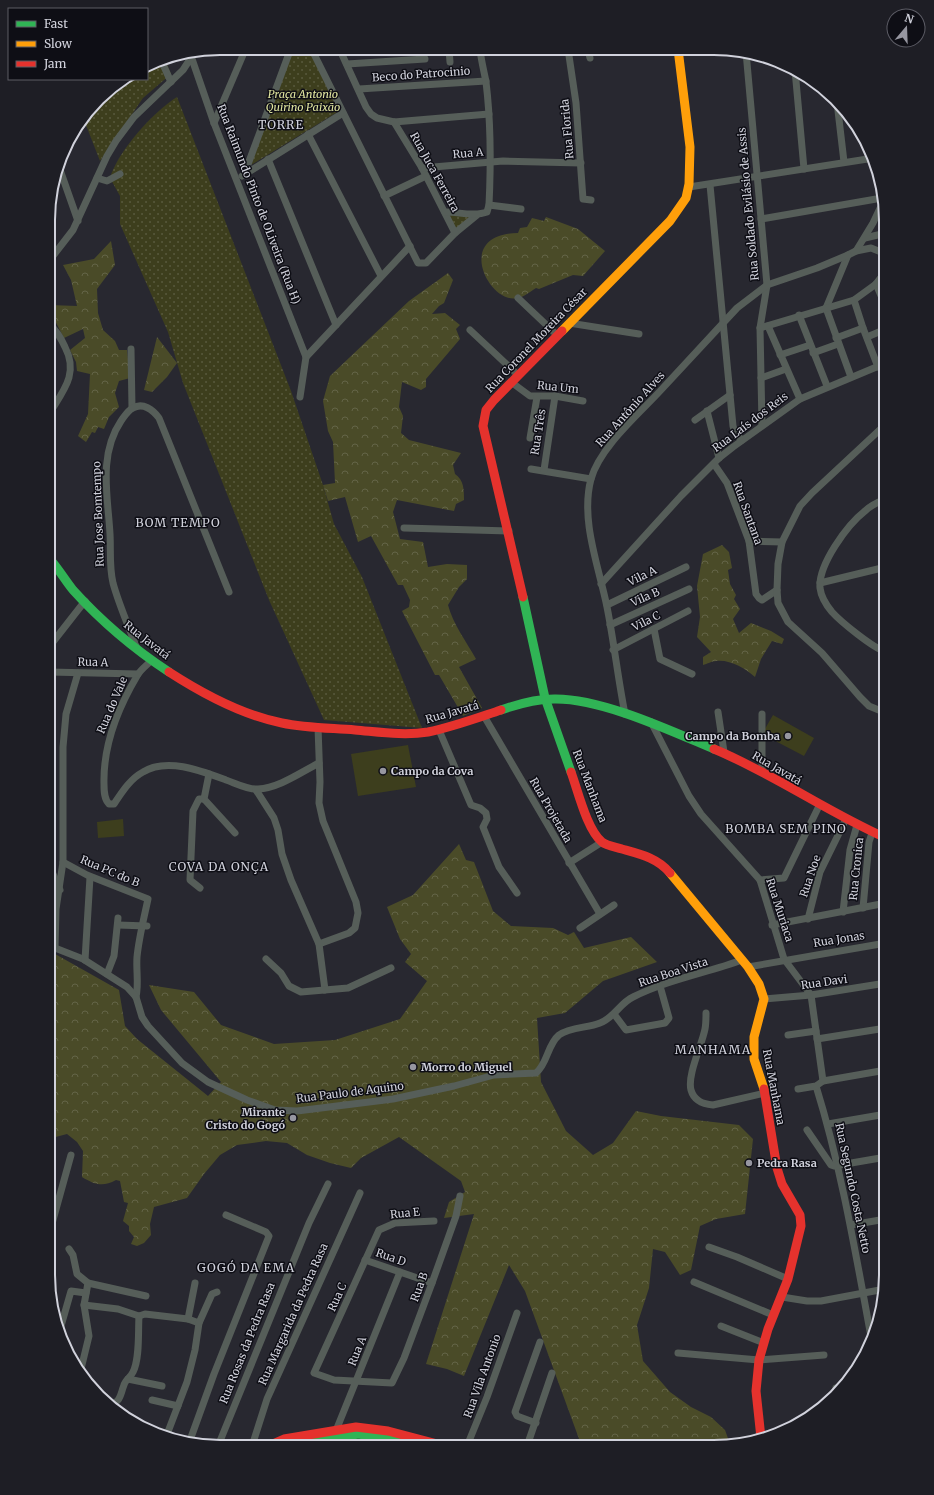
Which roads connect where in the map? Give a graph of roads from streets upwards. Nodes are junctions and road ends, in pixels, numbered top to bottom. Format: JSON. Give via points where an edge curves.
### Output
{"nodes":[{"id":1,"x":243,"y":55,"type":"edge"},
{"id":2,"x":288,"y":55,"type":"edge"},
{"id":3,"x":315,"y":55,"type":"edge"},
{"id":4,"x":342,"y":55,"type":"edge"},
{"id":5,"x":449,"y":55,"type":"edge"},
{"id":6,"x":481,"y":55,"type":"edge"},
{"id":7,"x":569,"y":55,"type":"edge"},
{"id":8,"x":589,"y":55,"type":"edge"},
{"id":9,"x":679,"y":55,"type":"edge"},
{"id":10,"x":193,"y":56,"type":"edge"},
{"id":11,"x":192,"y":57,"type":"edge"},
{"id":12,"x":590,"y":58,"type":"dead end"},
{"id":13,"x":747,"y":58,"type":"edge"},
{"id":14,"x":425,"y":59,"type":"dead end"},
{"id":15,"x":450,"y":62,"type":"dead end"},
{"id":16,"x":347,"y":64,"type":"junction"},
{"id":17,"x":163,"y":66,"type":"edge"},
{"id":18,"x":796,"y":76,"type":"edge"},
{"id":19,"x":486,"y":81,"type":"junction"},
{"id":20,"x":171,"y":82,"type":"junction"},
{"id":21,"x":359,"y":89,"type":"junction"},
{"id":22,"x":838,"y":111,"type":"edge"},
{"id":23,"x":344,"y":113,"type":"junction"},
{"id":24,"x":489,"y":114,"type":"junction"},
{"id":25,"x":394,"y":122,"type":"junction"},
{"id":26,"x":214,"y":123,"type":"junction"},
{"id":27,"x":308,"y":134,"type":"junction"},
{"id":28,"x":268,"y":159,"type":"junction"},
{"id":29,"x":867,"y":159,"type":"edge"},
{"id":30,"x":491,"y":162,"type":"junction"},
{"id":31,"x":844,"y":162,"type":"junction"},
{"id":32,"x":581,"y":163,"type":"junction"},
{"id":33,"x":422,"y":168,"type":"junction"},
{"id":34,"x":804,"y":169,"type":"junction"},
{"id":35,"x":120,"y":174,"type":"dead end"},
{"id":36,"x":62,"y":175,"type":"edge"},
{"id":37,"x":244,"y":175,"type":"junction"},
{"id":38,"x":426,"y":176,"type":"junction"},
{"id":39,"x":757,"y":177,"type":"junction"},
{"id":40,"x":97,"y":178,"type":"junction"},
{"id":41,"x":236,"y":179,"type":"junction"},
{"id":42,"x":710,"y":185,"type":"junction"},
{"id":43,"x":689,"y":187,"type":"junction"},
{"id":44,"x":384,"y":196,"type":"junction"},
{"id":45,"x":878,"y":199,"type":"edge"},
{"id":46,"x":591,"y":200,"type":"dead end"},
{"id":47,"x":489,"y":206,"type":"junction"},
{"id":48,"x":879,"y":208,"type":"edge"},
{"id":49,"x":521,"y":209,"type":"dead end"},
{"id":50,"x":445,"y":212,"type":"junction"},
{"id":51,"x":480,"y":214,"type":"junction"},
{"id":52,"x":761,"y":219,"type":"junction"},
{"id":53,"x":78,"y":221,"type":"junction"},
{"id":54,"x":455,"y":233,"type":"junction"},
{"id":55,"x":879,"y":235,"type":"edge"},
{"id":56,"x":865,"y":238,"type":"junction"},
{"id":57,"x":410,"y":246,"type":"junction"},
{"id":58,"x":879,"y":251,"type":"edge"},
{"id":59,"x":856,"y":252,"type":"junction"},
{"id":60,"x":55,"y":254,"type":"edge"},
{"id":61,"x":848,"y":255,"type":"junction"},
{"id":62,"x":381,"y":276,"type":"junction"},
{"id":63,"x":879,"y":280,"type":"edge"},
{"id":64,"x":876,"y":284,"type":"junction"},
{"id":65,"x":767,"y":285,"type":"junction"},
{"id":66,"x":879,"y":291,"type":"edge"},
{"id":67,"x":518,"y":298,"type":"dead end"},
{"id":68,"x":854,"y":300,"type":"junction"},
{"id":69,"x":826,"y":308,"type":"junction"},
{"id":70,"x":799,"y":315,"type":"junction"},
{"id":71,"x":569,"y":323,"type":"junction"},
{"id":72,"x":723,"y":323,"type":"junction"},
{"id":73,"x":336,"y":325,"type":"junction"},
{"id":74,"x":768,"y":326,"type":"junction"},
{"id":75,"x":760,"y":328,"type":"junction"},
{"id":76,"x":863,"y":328,"type":"junction"},
{"id":77,"x":470,"y":330,"type":"dead end"},
{"id":78,"x":55,"y":331,"type":"edge"},
{"id":79,"x":879,"y":333,"type":"edge"},
{"id":80,"x":639,"y":334,"type":"dead end"},
{"id":81,"x":556,"y":335,"type":"junction"},
{"id":82,"x":867,"y":337,"type":"junction"},
{"id":83,"x":837,"y":341,"type":"junction"},
{"id":84,"x":810,"y":345,"type":"junction"},
{"id":85,"x":131,"y":349,"type":"dead end"},
{"id":86,"x":813,"y":353,"type":"junction"},
{"id":87,"x":780,"y":355,"type":"junction"},
{"id":88,"x":306,"y":357,"type":"junction"},
{"id":89,"x":878,"y":367,"type":"joint"},
{"id":90,"x":786,"y":369,"type":"junction"},
{"id":91,"x":518,"y":374,"type":"junction"},
{"id":92,"x":851,"y":377,"type":"junction"},
{"id":93,"x":761,"y":378,"type":"junction"},
{"id":94,"x":511,"y":382,"type":"junction"},
{"id":95,"x":827,"y":386,"type":"junction"},
{"id":96,"x":555,"y":396,"type":"junction"},
{"id":97,"x":730,"y":396,"type":"junction"},
{"id":98,"x":300,"y":397,"type":"dead end"},
{"id":99,"x":537,"y":397,"type":"junction"},
{"id":100,"x":55,"y":399,"type":"edge"},
{"id":101,"x":800,"y":399,"type":"junction"},
{"id":102,"x":583,"y":401,"type":"dead end"},
{"id":103,"x":132,"y":408,"type":"junction"},
{"id":104,"x":707,"y":411,"type":"junction"},
{"id":105,"x":695,"y":420,"type":"dead end"},
{"id":106,"x":762,"y":425,"type":"junction"},
{"id":107,"x":879,"y":431,"type":"edge"},
{"id":108,"x":530,"y":438,"type":"dead end"},
{"id":109,"x":742,"y":440,"type":"junction"},
{"id":110,"x":716,"y":461,"type":"junction"},
{"id":111,"x":531,"y":469,"type":"dead end"},
{"id":112,"x":544,"y":470,"type":"junction"},
{"id":113,"x":591,"y":479,"type":"junction"},
{"id":114,"x":879,"y":501,"type":"edge"},
{"id":115,"x":404,"y":528,"type":"dead end"},
{"id":116,"x":509,"y":531,"type":"junction"},
{"id":117,"x":749,"y":541,"type":"junction"},
{"id":118,"x":782,"y":542,"type":"junction"},
{"id":119,"x":55,"y":565,"type":"edge"},
{"id":120,"x":686,"y":567,"type":"dead end"},
{"id":121,"x":879,"y":569,"type":"edge"},
{"id":122,"x":820,"y":583,"type":"junction"},
{"id":123,"x":601,"y":584,"type":"junction"},
{"id":124,"x":689,"y":589,"type":"dead end"},
{"id":125,"x":777,"y":590,"type":"junction"},
{"id":126,"x":229,"y":592,"type":"dead end"},
{"id":127,"x":85,"y":601,"type":"junction"},
{"id":128,"x":607,"y":605,"type":"junction"},
{"id":129,"x":688,"y":611,"type":"dead end"},
{"id":130,"x":610,"y":625,"type":"junction"},
{"id":131,"x":654,"y":629,"type":"junction"},
{"id":132,"x":55,"y":639,"type":"edge"},
{"id":133,"x":879,"y":648,"type":"edge"},
{"id":134,"x":137,"y":649,"type":"junction"},
{"id":135,"x":614,"y":650,"type":"junction"},
{"id":136,"x":152,"y":660,"type":"junction"},
{"id":137,"x":55,"y":672,"type":"edge"},
{"id":138,"x":78,"y":673,"type":"junction"},
{"id":139,"x":138,"y":674,"type":"junction"},
{"id":140,"x":692,"y":674,"type":"dead end"},
{"id":141,"x":545,"y":698,"type":"junction"},
{"id":142,"x":879,"y":710,"type":"edge"},
{"id":143,"x":718,"y":712,"type":"dead end"},
{"id":144,"x":625,"y":714,"type":"junction"},
{"id":145,"x":762,"y":714,"type":"dead end"},
{"id":146,"x":484,"y":716,"type":"junction"},
{"id":147,"x":651,"y":722,"type":"junction"},
{"id":148,"x":318,"y":727,"type":"junction"},
{"id":149,"x":439,"y":730,"type":"junction"},
{"id":150,"x":724,"y":752,"type":"junction"},
{"id":151,"x":320,"y":763,"type":"junction"},
{"id":152,"x":762,"y":771,"type":"junction"},
{"id":153,"x":209,"y":774,"type":"junction"},
{"id":154,"x":256,"y":790,"type":"junction"},
{"id":155,"x":204,"y":799,"type":"junction"},
{"id":156,"x":819,"y":806,"type":"junction"},
{"id":157,"x":846,"y":819,"type":"junction"},
{"id":158,"x":857,"y":825,"type":"junction"},
{"id":159,"x":872,"y":832,"type":"junction"},
{"id":160,"x":235,"y":833,"type":"dead end"},
{"id":161,"x":879,"y":835,"type":"edge"},
{"id":162,"x":602,"y":842,"type":"junction"},
{"id":163,"x":63,"y":862,"type":"junction"},
{"id":164,"x":569,"y":863,"type":"junction"},
{"id":165,"x":90,"y":876,"type":"junction"},
{"id":166,"x":55,"y":880,"type":"edge"},
{"id":167,"x":760,"y":880,"type":"junction"},
{"id":168,"x":200,"y":888,"type":"dead end"},
{"id":169,"x":60,"y":890,"type":"junction"},
{"id":170,"x":517,"y":893,"type":"dead end"},
{"id":171,"x":614,"y":905,"type":"dead end"},
{"id":172,"x":879,"y":905,"type":"edge"},
{"id":173,"x":863,"y":908,"type":"junction"},
{"id":174,"x":843,"y":912,"type":"junction"},
{"id":175,"x":600,"y":914,"type":"junction"},
{"id":176,"x":808,"y":918,"type":"junction"},
{"id":177,"x":55,"y":919,"type":"edge"},
{"id":178,"x":772,"y":925,"type":"junction"},
{"id":179,"x":144,"y":926,"type":"junction"},
{"id":180,"x":580,"y":928,"type":"dead end"},
{"id":181,"x":320,"y":944,"type":"junction"},
{"id":182,"x":879,"y":944,"type":"edge"},
{"id":183,"x":55,"y":950,"type":"edge"},
{"id":184,"x":266,"y":959,"type":"dead end"},
{"id":185,"x":784,"y":959,"type":"junction"},
{"id":186,"x":85,"y":960,"type":"junction"},
{"id":187,"x":745,"y":963,"type":"junction"},
{"id":188,"x":391,"y":968,"type":"dead end"},
{"id":189,"x":108,"y":974,"type":"junction"},
{"id":190,"x":879,"y":985,"type":"edge"},
{"id":191,"x":660,"y":986,"type":"junction"},
{"id":192,"x":325,"y":990,"type":"junction"},
{"id":193,"x":811,"y":995,"type":"junction"},
{"id":194,"x":136,"y":998,"type":"junction"},
{"id":195,"x":764,"y":999,"type":"junction"},
{"id":196,"x":706,"y":1013,"type":"dead end"},
{"id":197,"x":614,"y":1014,"type":"junction"},
{"id":198,"x":879,"y":1029,"type":"edge"},
{"id":199,"x":816,"y":1031,"type":"junction"},
{"id":200,"x":788,"y":1035,"type":"dead end"},
{"id":201,"x":817,"y":1039,"type":"junction"},
{"id":202,"x":552,"y":1043,"type":"joint"},
{"id":203,"x":879,"y":1071,"type":"edge"},
{"id":204,"x":823,"y":1081,"type":"junction"},
{"id":205,"x":816,"y":1086,"type":"junction"},
{"id":206,"x":798,"y":1089,"type":"dead end"},
{"id":207,"x":765,"y":1093,"type":"junction"},
{"id":208,"x":879,"y":1115,"type":"edge"},
{"id":209,"x":828,"y":1124,"type":"junction"},
{"id":210,"x":807,"y":1130,"type":"dead end"},
{"id":211,"x":71,"y":1155,"type":"dead end"},
{"id":212,"x":879,"y":1158,"type":"edge"},
{"id":213,"x":838,"y":1165,"type":"junction"},
{"id":214,"x":328,"y":1184,"type":"dead end"},
{"id":215,"x":360,"y":1194,"type":"dead end"},
{"id":216,"x":460,"y":1196,"type":"dead end"},
{"id":217,"x":55,"y":1213,"type":"edge"},
{"id":218,"x":226,"y":1215,"type":"dead end"},
{"id":219,"x":879,"y":1220,"type":"edge"},
{"id":220,"x":434,"y":1221,"type":"dead end"},
{"id":221,"x":851,"y":1225,"type":"junction"},
{"id":222,"x":379,"y":1230,"type":"joint"},
{"id":223,"x":709,"y":1247,"type":"dead end"},
{"id":224,"x":69,"y":1249,"type":"dead end"},
{"id":225,"x":365,"y":1260,"type":"junction"},
{"id":226,"x":400,"y":1272,"type":"junction"},
{"id":227,"x":788,"y":1279,"type":"junction"},
{"id":228,"x":694,"y":1282,"type":"dead end"},
{"id":229,"x":88,"y":1283,"type":"junction"},
{"id":230,"x":195,"y":1283,"type":"dead end"},
{"id":231,"x":432,"y":1284,"type":"junction"},
{"id":232,"x":879,"y":1290,"type":"edge"},
{"id":233,"x":217,"y":1292,"type":"dead end"},
{"id":234,"x":86,"y":1293,"type":"junction"},
{"id":235,"x":863,"y":1293,"type":"junction"},
{"id":236,"x":146,"y":1296,"type":"dead end"},
{"id":237,"x":782,"y":1297,"type":"junction"},
{"id":238,"x":84,"y":1305,"type":"junction"},
{"id":239,"x":516,"y":1313,"type":"dead end"},
{"id":240,"x":773,"y":1315,"type":"junction"},
{"id":241,"x":139,"y":1316,"type":"junction"},
{"id":242,"x":188,"y":1319,"type":"junction"},
{"id":243,"x":62,"y":1322,"type":"edge"},
{"id":244,"x":199,"y":1323,"type":"junction"},
{"id":245,"x":721,"y":1326,"type":"dead end"},
{"id":246,"x":870,"y":1329,"type":"edge"},
{"id":247,"x":540,"y":1342,"type":"dead end"},
{"id":248,"x":764,"y":1344,"type":"junction"},
{"id":249,"x":678,"y":1353,"type":"dead end"},
{"id":250,"x":824,"y":1355,"type":"dead end"},
{"id":251,"x":759,"y":1360,"type":"junction"},
{"id":252,"x":82,"y":1365,"type":"edge"},
{"id":253,"x":552,"y":1373,"type":"dead end"},
{"id":254,"x":128,"y":1379,"type":"junction"},
{"id":255,"x":356,"y":1381,"type":"junction"},
{"id":256,"x":162,"y":1386,"type":"dead end"},
{"id":257,"x":152,"y":1400,"type":"dead end"},
{"id":258,"x":115,"y":1403,"type":"edge"},
{"id":259,"x":178,"y":1406,"type":"junction"},
{"id":260,"x":536,"y":1424,"type":"junction"},
{"id":261,"x":336,"y":1429,"type":"junction"},
{"id":262,"x":168,"y":1431,"type":"edge"},
{"id":263,"x":760,"y":1433,"type":"edge"},
{"id":264,"x":191,"y":1438,"type":"edge"},
{"id":265,"x":332,"y":1438,"type":"junction"},
{"id":266,"x":386,"y":1438,"type":"edge"},
{"id":267,"x":220,"y":1440,"type":"edge"},
{"id":268,"x":254,"y":1440,"type":"edge"},
{"id":269,"x":291,"y":1440,"type":"edge"},
{"id":270,"x":322,"y":1440,"type":"edge"},
{"id":271,"x":401,"y":1440,"type":"edge"},
{"id":272,"x":469,"y":1440,"type":"edge"},
{"id":273,"x":529,"y":1440,"type":"edge"}],
"edges":[{"from":1,"to":26,"type":"street"},
{"from":2,"to":37,"type":"street"},
{"from":3,"to":23,"type":"street"},
{"from":4,"to":16,"type":"street","name":"Rua Juca Ferreira"},
{"from":5,"to":15,"type":"street"},
{"from":6,"to":19,"type":"street"},
{"from":7,"to":32,"type":"street","name":"Rua Florida"},
{"from":8,"to":12,"type":"street"},
{"from":9,"to":43,"type":"street","name":"Rua Coronel Moreira César","via":[[690,162]]},
{"from":10,"to":26,"type":"street","name":"Rua Raimundo Pinto de OLiveira (Rua H)"},
{"from":11,"to":20,"type":"street"},
{"from":13,"to":39,"type":"street","name":"Rua Soldado Evilásio de Assis"},
{"from":14,"to":16,"type":"street"},
{"from":16,"to":21,"type":"street","name":"Rua Juca Ferreira"},
{"from":17,"to":20,"type":"street"},
{"from":18,"to":34,"type":"street"},
{"from":19,"to":21,"type":"street","name":"Beco do Patrocinio"},
{"from":19,"to":24,"type":"street"},
{"from":20,"to":40,"type":"street","via":[[134,117],[106,156]]},
{"from":21,"to":25,"type":"street","name":"Rua Juca Ferreira","via":[[371,114],[385,121]]},
{"from":22,"to":31,"type":"street"},
{"from":23,"to":27,"type":"street"},
{"from":23,"to":44,"type":"street"},
{"from":24,"to":25,"type":"street","name":"Rua Juca Ferreira"},
{"from":24,"to":30,"type":"street"},
{"from":25,"to":33,"type":"street","name":"Rua Juca Ferreira"},
{"from":26,"to":41,"type":"street","name":"Rua Raimundo Pinto de OLiveira (Rua H)"},
{"from":27,"to":28,"type":"street"},
{"from":27,"to":62,"type":"street"},
{"from":28,"to":37,"type":"street"},
{"from":28,"to":73,"type":"street"},
{"from":29,"to":31,"type":"street"},
{"from":30,"to":32,"type":"street","name":"Rua A"},
{"from":30,"to":33,"type":"street","name":"Rua A"},
{"from":30,"to":47,"type":"street"},
{"from":31,"to":34,"type":"street"},
{"from":32,"to":46,"type":"street","name":"Rua Florida","via":[[582,199]]},
{"from":33,"to":38,"type":"street","name":"Rua Juca Ferreira"},
{"from":34,"to":39,"type":"street"},
{"from":35,"to":40,"type":"street","via":[[107,181]]},
{"from":36,"to":53,"type":"street"},
{"from":37,"to":41,"type":"street"},
{"from":38,"to":44,"type":"street"},
{"from":38,"to":50,"type":"street","name":"Rua Juca Ferreira"},
{"from":39,"to":42,"type":"street"},
{"from":39,"to":52,"type":"street","name":"Rua Soldado Evilásio de Assis"},
{"from":40,"to":53,"type":"street"},
{"from":41,"to":88,"type":"street","name":"Rua Raimundo Pinto de OLiveira (Rua H)"},
{"from":42,"to":43,"type":"street"},
{"from":42,"to":72,"type":"street"},
{"from":43,"to":71,"type":"street","name":"Rua Coronel Moreira César","via":[[686,199],[670,221]]},
{"from":44,"to":57,"type":"street"},
{"from":45,"to":52,"type":"street"},
{"from":47,"to":49,"type":"street"},
{"from":47,"to":51,"type":"street","via":[[487,212]]},
{"from":48,"to":56,"type":"street"},
{"from":50,"to":51,"type":"street"},
{"from":50,"to":54,"type":"street","name":"Rua Juca Ferreira"},
{"from":51,"to":54,"type":"street"},
{"from":52,"to":65,"type":"street","name":"Rua Soldado Evilásio de Assis"},
{"from":53,"to":60,"type":"street","via":[[68,239]]},
{"from":54,"to":57,"type":"street","via":[[424,264],[418,263]]},
{"from":55,"to":56,"type":"street"},
{"from":56,"to":59,"type":"street"},
{"from":57,"to":62,"type":"street"},
{"from":58,"to":59,"type":"street","name":"Rua Antônio Alves","via":[[871,248]]},
{"from":59,"to":61,"type":"street","name":"Rua Antônio Alves"},
{"from":61,"to":65,"type":"street","name":"Rua Antônio Alves"},
{"from":61,"to":69,"type":"street"},
{"from":62,"to":73,"type":"street"},
{"from":63,"to":64,"type":"street"},
{"from":64,"to":66,"type":"street"},
{"from":64,"to":68,"type":"street"},
{"from":65,"to":72,"type":"street","name":"Rua Antônio Alves","via":[[751,296]]},
{"from":65,"to":75,"type":"street","name":"Rua Soldado Evilásio de Assis"},
{"from":67,"to":81,"type":"street"},
{"from":68,"to":69,"type":"street"},
{"from":68,"to":76,"type":"street"},
{"from":69,"to":70,"type":"street"},
{"from":69,"to":83,"type":"street"},
{"from":70,"to":74,"type":"street"},
{"from":70,"to":84,"type":"street"},
{"from":71,"to":80,"type":"street"},
{"from":71,"to":81,"type":"street","name":"Rua Coronel Moreira César"},
{"from":72,"to":97,"type":"street"},
{"from":72,"to":113,"type":"street","name":"Rua Antônio Alves","via":[[623,430],[603,454]]},
{"from":73,"to":88,"type":"street"},
{"from":74,"to":75,"type":"street"},
{"from":74,"to":87,"type":"street"},
{"from":75,"to":93,"type":"street","name":"Rua Soldado Evilásio de Assis"},
{"from":76,"to":82,"type":"street"},
{"from":76,"to":83,"type":"street"},
{"from":77,"to":91,"type":"street"},
{"from":78,"to":100,"type":"street","via":[[72,360],[71,375]]},
{"from":79,"to":82,"type":"street"},
{"from":81,"to":91,"type":"street","name":"Rua Coronel Moreira César"},
{"from":82,"to":89,"type":"street"},
{"from":83,"to":86,"type":"street"},
{"from":83,"to":92,"type":"street"},
{"from":84,"to":86,"type":"street"},
{"from":84,"to":87,"type":"street"},
{"from":85,"to":103,"type":"street"},
{"from":86,"to":95,"type":"street"},
{"from":87,"to":90,"type":"street"},
{"from":88,"to":98,"type":"street"},
{"from":89,"to":92,"type":"street","name":"Rua Laís dos Reis"},
{"from":90,"to":93,"type":"street"},
{"from":90,"to":101,"type":"street"},
{"from":91,"to":94,"type":"street","name":"Rua Coronel Moreira César"},
{"from":92,"to":95,"type":"street","name":"Rua Laís dos Reis"},
{"from":93,"to":106,"type":"street","name":"Rua Soldado Evilásio de Assis"},
{"from":94,"to":99,"type":"street","name":"Rua Um","via":[[525,394]]},
{"from":94,"to":116,"type":"street","name":"Rua Coronel Moreira César","via":[[486,410],[483,426]]},
{"from":95,"to":101,"type":"street","name":"Rua Laís dos Reis"},
{"from":96,"to":99,"type":"street","name":"Rua Um"},
{"from":96,"to":102,"type":"street","name":"Rua Um"},
{"from":96,"to":112,"type":"street","name":"Rua Três"},
{"from":97,"to":104,"type":"street"},
{"from":97,"to":109,"type":"street","via":[[733,426],[735,433]]},
{"from":99,"to":108,"type":"street"},
{"from":101,"to":106,"type":"street","name":"Rua Laís dos Reis"},
{"from":103,"to":126,"type":"street","via":[[149,408],[159,418]]},
{"from":103,"to":134,"type":"street","name":"Rua Jose Bomtempo","via":[[118,427],[110,445],[106,485],[110,565]]},
{"from":104,"to":105,"type":"street"},
{"from":104,"to":110,"type":"street"},
{"from":106,"to":109,"type":"street","name":"Rua Laís dos Reis"},
{"from":107,"to":118,"type":"street","via":[[800,506]]},
{"from":109,"to":110,"type":"street","name":"Rua Laís dos Reis"},
{"from":110,"to":117,"type":"street","name":"Rua Santana"},
{"from":110,"to":123,"type":"street","name":"Rua Laís dos Reis"},
{"from":111,"to":112,"type":"street"},
{"from":112,"to":113,"type":"street"},
{"from":113,"to":123,"type":"street","name":"Rua Antônio Alves","via":[[591,543]]},
{"from":114,"to":122,"type":"street","via":[[864,511],[852,524],[826,562]]},
{"from":115,"to":116,"type":"street"},
{"from":116,"to":141,"type":"street","name":"Rua Coronel Moreira César"},
{"from":117,"to":118,"type":"street"},
{"from":117,"to":125,"type":"street","name":"Rua Santana","via":[[756,594],[762,600]]},
{"from":118,"to":125,"type":"street"},
{"from":119,"to":127,"type":"street","name":"Rua Javatá"},
{"from":120,"to":128,"type":"street","name":"Vila A"},
{"from":121,"to":122,"type":"street"},
{"from":122,"to":133,"type":"street","via":[[823,598],[832,612]]},
{"from":123,"to":128,"type":"street","name":"Rua Antônio Alves"},
{"from":124,"to":130,"type":"street","name":"Vila B"},
{"from":125,"to":142,"type":"street","via":[[778,604],[788,622],[822,653],[860,697]]},
{"from":127,"to":132,"type":"street"},
{"from":127,"to":134,"type":"street","name":"Rua Javatá"},
{"from":128,"to":130,"type":"street","name":"Rua Antônio Alves"},
{"from":129,"to":131,"type":"street","name":"Vila C"},
{"from":130,"to":135,"type":"street","name":"Rua Antônio Alves"},
{"from":131,"to":135,"type":"street","name":"Vila C"},
{"from":131,"to":140,"type":"street","via":[[660,659]]},
{"from":134,"to":136,"type":"street","name":"Rua Javatá"},
{"from":135,"to":144,"type":"street","name":"Rua Antônio Alves"},
{"from":136,"to":139,"type":"street","name":"Rua do Vale"},
{"from":136,"to":148,"type":"street","name":"Rua Javatá","via":[[174,676],[218,699],[260,716],[282,723]]},
{"from":137,"to":138,"type":"street","name":"Rua A"},
{"from":138,"to":139,"type":"street","name":"Rua A"},
{"from":138,"to":163,"type":"street","via":[[66,714]]},
{"from":139,"to":153,"type":"street","name":"Rua do Vale","via":[[109,738],[103,766],[106,801],[114,804],[133,780],[154,767],[180,766]]},
{"from":141,"to":144,"type":"street","name":"Rua Javatá","via":[[574,701]]},
{"from":141,"to":146,"type":"street","name":"Rua Javatá"},
{"from":141,"to":162,"type":"street","name":"Rua Manhama","via":[[585,812]]},
{"from":143,"to":150,"type":"street"},
{"from":144,"to":147,"type":"street","name":"Rua Javatá"},
{"from":145,"to":152,"type":"street"},
{"from":146,"to":149,"type":"street","name":"Rua Javatá"},
{"from":146,"to":164,"type":"street","name":"Rua Projetada"},
{"from":147,"to":150,"type":"street","name":"Rua Javatá"},
{"from":147,"to":167,"type":"street","name":"Rua Muriaca","via":[[701,814]]},
{"from":148,"to":149,"type":"street","name":"Rua Javatá","via":[[406,734]]},
{"from":148,"to":151,"type":"street"},
{"from":149,"to":170,"type":"street","via":[[471,805],[486,813],[484,827],[499,867]]},
{"from":150,"to":152,"type":"street","name":"Rua Javatá"},
{"from":151,"to":154,"type":"street","via":[[270,787]]},
{"from":151,"to":181,"type":"street","via":[[319,803],[323,821],[358,912],[355,928]]},
{"from":152,"to":156,"type":"street","name":"Rua Javatá"},
{"from":153,"to":154,"type":"street"},
{"from":153,"to":155,"type":"street"},
{"from":154,"to":181,"type":"street","via":[[274,818],[291,880]]},
{"from":155,"to":160,"type":"street"},
{"from":155,"to":168,"type":"street","via":[[199,799],[193,811],[190,880]]},
{"from":156,"to":157,"type":"street","name":"Rua Javatá"},
{"from":156,"to":167,"type":"street","via":[[784,878]]},
{"from":157,"to":158,"type":"street","name":"Rua Javatá"},
{"from":157,"to":176,"type":"street","name":"Rua Noe","via":[[820,872]]},
{"from":158,"to":159,"type":"street","name":"Rua Javatá"},
{"from":158,"to":174,"type":"street","via":[[850,850]]},
{"from":159,"to":161,"type":"street","name":"Rua Javatá"},
{"from":159,"to":173,"type":"street","name":"Rua Cronica"},
{"from":162,"to":164,"type":"street"},
{"from":162,"to":187,"type":"street","via":[[645,855],[664,866]]},
{"from":163,"to":165,"type":"street","name":"Rua PC do B"},
{"from":163,"to":169,"type":"street"},
{"from":164,"to":175,"type":"street","name":"Rua Projetada"},
{"from":165,"to":179,"type":"street","name":"Rua PC do B","via":[[148,899]]},
{"from":165,"to":186,"type":"street"},
{"from":166,"to":169,"type":"street"},
{"from":167,"to":178,"type":"street","name":"Rua Muriaca"},
{"from":169,"to":177,"type":"street"},
{"from":171,"to":175,"type":"street"},
{"from":172,"to":173,"type":"street"},
{"from":173,"to":174,"type":"street"},
{"from":174,"to":176,"type":"street"},
{"from":175,"to":180,"type":"street"},
{"from":176,"to":178,"type":"street"},
{"from":178,"to":185,"type":"street","name":"Rua Muriaca"},
{"from":179,"to":189,"type":"street","via":[[118,921],[114,956]]},
{"from":179,"to":194,"type":"street","via":[[136,964]]},
{"from":181,"to":192,"type":"street"},
{"from":182,"to":185,"type":"street","name":"Rua Jonas"},
{"from":183,"to":186,"type":"street","name":"Rua Paulo de Aquino"},
{"from":184,"to":192,"type":"street","via":[[294,990]]},
{"from":185,"to":187,"type":"street","name":"Rua Jonas"},
{"from":185,"to":193,"type":"street","name":"Rua Muriaca"},
{"from":186,"to":189,"type":"street","name":"Rua Paulo de Aquino"},
{"from":187,"to":191,"type":"street","name":"Rua Boa Vista"},
{"from":187,"to":195,"type":"street","via":[[759,984]]},
{"from":188,"to":192,"type":"street","via":[[348,988]]},
{"from":189,"to":194,"type":"street","name":"Rua Paulo de Aquino","via":[[127,987]]},
{"from":190,"to":193,"type":"street","name":"Rua Davi"},
{"from":191,"to":197,"type":"street","name":"Rua Boa Vista","via":[[632,997]]},
{"from":191,"to":197,"type":"street","via":[[668,1010],[669,1018],[665,1022],[626,1030]]},
{"from":193,"to":195,"type":"street","name":"Rua Davi"},
{"from":193,"to":199,"type":"street","name":"Rua Muriaca"},
{"from":194,"to":202,"type":"street","name":"Rua Paulo de Aquino","via":[[148,1026],[182,1063],[208,1082],[275,1110],[297,1110],[393,1099],[494,1075],[536,1073],[541,1069]]},
{"from":195,"to":207,"type":"street","name":"Rua Manhama","via":[[753,1045]]},
{"from":196,"to":207,"type":"street","via":[[705,1029],[691,1080],[691,1090],[695,1096],[705,1104],[713,1104]]},
{"from":197,"to":202,"type":"street","name":"Rua Boa Vista","via":[[600,1023],[565,1032]]},
{"from":198,"to":201,"type":"street"},
{"from":199,"to":200,"type":"street"},
{"from":199,"to":201,"type":"street","name":"Rua Muriaca"},
{"from":201,"to":204,"type":"street","name":"Rua Muriaca"},
{"from":203,"to":204,"type":"street"},
{"from":204,"to":205,"type":"street"},
{"from":205,"to":206,"type":"street"},
{"from":205,"to":209,"type":"street","name":"Rua Segundo Costa Netto"},
{"from":207,"to":227,"type":"street","name":"Rua Manhama","via":[[777,1168],[782,1184],[801,1219],[800,1235]]},
{"from":208,"to":209,"type":"street"},
{"from":209,"to":213,"type":"street","name":"Rua Segundo Costa Netto"},
{"from":210,"to":213,"type":"street","via":[[831,1165]]},
{"from":211,"to":217,"type":"street"},
{"from":212,"to":213,"type":"street"},
{"from":213,"to":221,"type":"street","name":"Rua Segundo Costa Netto"},
{"from":214,"to":267,"type":"street","name":"Rua Rosas da Pedra Rasa","via":[[309,1223]]},
{"from":215,"to":268,"type":"street","name":"Rua Margarida da Pedra Rasa","via":[[267,1400]]},
{"from":216,"to":231,"type":"street","name":"Rua B","via":[[456,1216]]},
{"from":218,"to":264,"type":"street","via":[[266,1232],[269,1236]]},
{"from":219,"to":221,"type":"street"},
{"from":220,"to":222,"type":"street","name":"Rua E","via":[[395,1223]]},
{"from":221,"to":235,"type":"street","name":"Rua Segundo Costa Netto"},
{"from":222,"to":225,"type":"street","name":"Rua C"},
{"from":223,"to":227,"type":"street"},
{"from":224,"to":229,"type":"street","via":[[77,1274]]},
{"from":225,"to":226,"type":"street","name":"Rua D"},
{"from":225,"to":255,"type":"street","name":"Rua C","via":[[314,1373],[334,1380]]},
{"from":226,"to":231,"type":"street","name":"Rua D"},
{"from":226,"to":255,"type":"street","name":"Rua A"},
{"from":227,"to":237,"type":"street","name":"Rua Manhama"},
{"from":228,"to":240,"type":"street"},
{"from":229,"to":234,"type":"street"},
{"from":229,"to":236,"type":"street"},
{"from":230,"to":242,"type":"street"},
{"from":231,"to":255,"type":"street","name":"Rua B","via":[[392,1383]]},
{"from":232,"to":235,"type":"street"},
{"from":233,"to":244,"type":"street","via":[[212,1294]]},
{"from":234,"to":238,"type":"street"},
{"from":234,"to":243,"type":"street","via":[[71,1291]]},
{"from":235,"to":237,"type":"street","via":[[821,1301]]},
{"from":235,"to":246,"type":"street","name":"Rua Segundo Costa Netto"},
{"from":237,"to":240,"type":"street","name":"Rua Manhama"},
{"from":238,"to":241,"type":"street","via":[[118,1309]]},
{"from":238,"to":252,"type":"street","via":[[89,1336]]},
{"from":239,"to":272,"type":"street","name":"Rua Vila Antonio"},
{"from":240,"to":248,"type":"street","name":"Rua Manhama"},
{"from":241,"to":242,"type":"street","via":[[146,1314]]},
{"from":241,"to":254,"type":"street","via":[[134,1371]]},
{"from":242,"to":244,"type":"street"},
{"from":244,"to":259,"type":"street","via":[[189,1376]]},
{"from":245,"to":248,"type":"street"},
{"from":247,"to":260,"type":"street","via":[[515,1412],[517,1416]]},
{"from":248,"to":251,"type":"street","name":"Rua Manhama"},
{"from":249,"to":251,"type":"street"},
{"from":250,"to":251,"type":"street"},
{"from":251,"to":263,"type":"street","name":"Rua Manhama","via":[[756,1391]]},
{"from":253,"to":260,"type":"street"},
{"from":254,"to":256,"type":"street"},
{"from":254,"to":258,"type":"street","via":[[124,1382],[120,1399]]},
{"from":255,"to":261,"type":"street","name":"Rua A"},
{"from":257,"to":259,"type":"street"},
{"from":259,"to":262,"type":"street"},
{"from":260,"to":273,"type":"street"},
{"from":261,"to":265,"type":"street","name":"Rua A"},
{"from":261,"to":266,"type":"street","via":[[356,1427]]},
{"from":261,"to":269,"type":"street"},
{"from":265,"to":266,"type":"street","via":[[358,1434]]},
{"from":265,"to":270,"type":"street"},
{"from":266,"to":271,"type":"street"}]}
